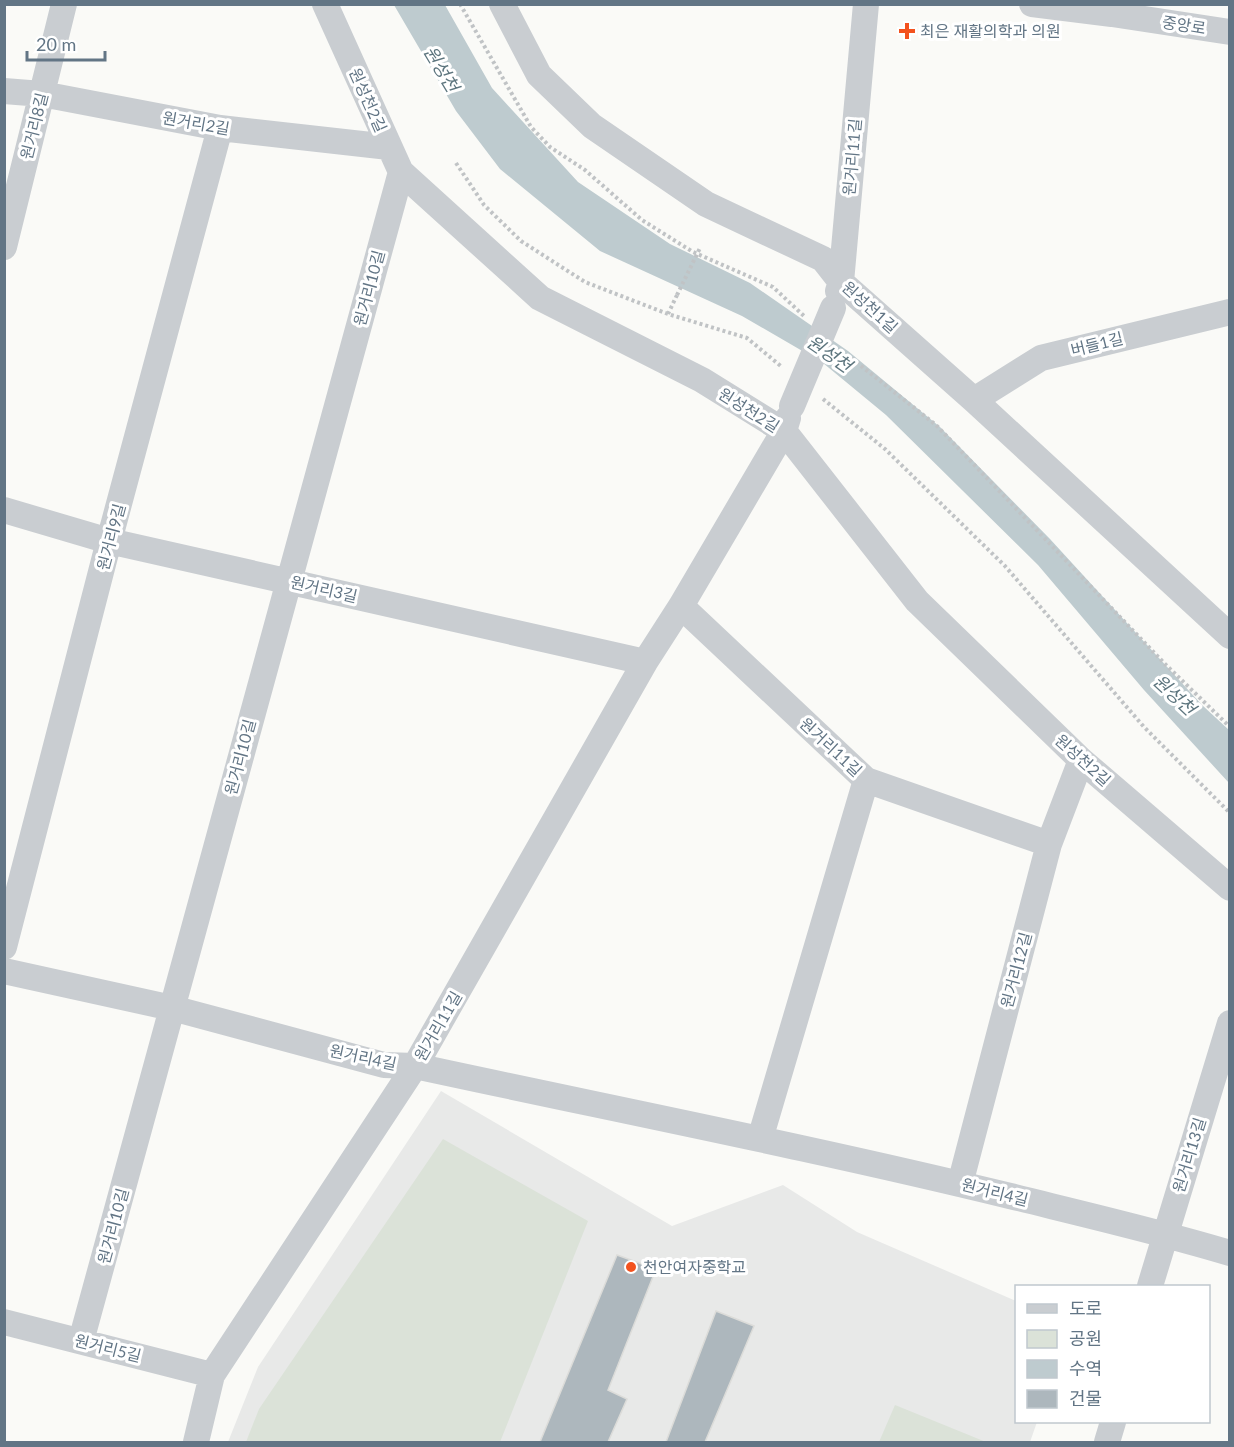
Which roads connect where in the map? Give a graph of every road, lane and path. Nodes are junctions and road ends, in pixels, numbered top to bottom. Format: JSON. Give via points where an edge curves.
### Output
{"nodes":[{"id":1,"x":64,"y":4,"type":"edge"},
{"id":2,"x":325,"y":4,"type":"edge"},
{"id":3,"x":460,"y":4,"type":"edge"},
{"id":4,"x":502,"y":4,"type":"edge"},
{"id":5,"x":866,"y":4,"type":"edge"},
{"id":6,"x":1032,"y":4,"type":"edge"},
{"id":7,"x":1113,"y":9,"type":"edge"},
{"id":8,"x":1230,"y":32,"type":"edge"},
{"id":9,"x":4,"y":91,"type":"edge"},
{"id":10,"x":42,"y":94,"type":"junction"},
{"id":11,"x":220,"y":128,"type":"junction"},
{"id":12,"x":389,"y":147,"type":"junction"},
{"id":13,"x":456,"y":163,"type":"dead end"},
{"id":14,"x":401,"y":172,"type":"junction"},
{"id":15,"x":4,"y":247,"type":"edge"},
{"id":16,"x":699,"y":255,"type":"junction"},
{"id":17,"x":841,"y":282,"type":"junction"},
{"id":18,"x":1230,"y":312,"type":"edge"},
{"id":19,"x":668,"y":314,"type":"junction"},
{"id":20,"x":805,"y":317,"type":"dead end"},
{"id":21,"x":837,"y":346,"type":"dead end"},
{"id":22,"x":783,"y":368,"type":"dead end"},
{"id":23,"x":820,"y":398,"type":"dead end"},
{"id":24,"x":974,"y":400,"type":"junction"},
{"id":25,"x":784,"y":431,"type":"junction"},
{"id":26,"x":4,"y":510,"type":"edge"},
{"id":27,"x":109,"y":541,"type":"junction"},
{"id":28,"x":288,"y":581,"type":"junction"},
{"id":29,"x":681,"y":606,"type":"junction"},
{"id":30,"x":1228,"y":628,"type":"edge"},
{"id":31,"x":645,"y":662,"type":"junction"},
{"id":32,"x":1230,"y":727,"type":"edge"},
{"id":33,"x":1081,"y":760,"type":"junction"},
{"id":34,"x":866,"y":780,"type":"junction"},
{"id":35,"x":1230,"y":813,"type":"edge"},
{"id":36,"x":1049,"y":844,"type":"junction"},
{"id":37,"x":1230,"y":888,"type":"edge"},
{"id":38,"x":4,"y":947,"type":"edge"},
{"id":39,"x":4,"y":971,"type":"edge"},
{"id":40,"x":172,"y":1008,"type":"junction"},
{"id":41,"x":1230,"y":1023,"type":"edge"},
{"id":42,"x":416,"y":1066,"type":"junction"},
{"id":43,"x":760,"y":1139,"type":"junction"},
{"id":44,"x":960,"y":1184,"type":"junction"},
{"id":45,"x":1165,"y":1233,"type":"junction"},
{"id":46,"x":1230,"y":1253,"type":"edge"},
{"id":47,"x":1151,"y":1285,"type":"edge"},
{"id":48,"x":4,"y":1322,"type":"edge"},
{"id":49,"x":81,"y":1341,"type":"junction"},
{"id":50,"x":212,"y":1375,"type":"junction"},
{"id":51,"x":1113,"y":1423,"type":"edge"},
{"id":52,"x":196,"y":1443,"type":"edge"},
{"id":53,"x":1107,"y":1443,"type":"edge"}],
"edges":[{"from":1,"to":10,"type":"street","name":"원거리8길"},
{"from":2,"to":12,"type":"street","name":"원성천2길"},
{"from":3,"to":16,"type":"path","via":[[531,127],[550,147],[585,170],[642,220]]},
{"from":4,"to":17,"type":"street","name":"원성천1길","via":[[539,75],[592,126],[706,204],[823,259]]},
{"from":5,"to":17,"type":"street","name":"원거리11길"},
{"from":6,"to":7,"type":"street","name":"중앙로"},
{"from":7,"to":8,"type":"street","name":"중앙로"},
{"from":9,"to":10,"type":"street","name":"원거리2길"},
{"from":10,"to":11,"type":"street","name":"원거리2길"},
{"from":10,"to":15,"type":"street","name":"원거리8길"},
{"from":11,"to":12,"type":"street","name":"원거리2길"},
{"from":11,"to":27,"type":"street","name":"원거리9길"},
{"from":12,"to":14,"type":"street","name":"원성천2길"},
{"from":13,"to":19,"type":"path","via":[[484,205],[521,240],[585,282]]},
{"from":14,"to":25,"type":"street","name":"원성천2길","via":[[540,298],[702,380]]},
{"from":14,"to":28,"type":"street","name":"원거리10길"},
{"from":16,"to":19,"type":"path","bridge":true,"via":[[700,248]]},
{"from":16,"to":20,"type":"path","via":[[773,287]]},
{"from":17,"to":24,"type":"street","name":"원성천1길"},
{"from":17,"to":25,"type":"street","name":"원거리11길","bridge":true},
{"from":18,"to":24,"type":"street","name":"버들1길","via":[[1041,358]]},
{"from":19,"to":22,"type":"path","via":[[747,338]]},
{"from":21,"to":32,"type":"path","via":[[936,424]]},
{"from":23,"to":35,"type":"path","via":[[885,449],[1005,566],[1144,727]]},
{"from":24,"to":30,"type":"street","name":"원성천1길"},
{"from":25,"to":29,"type":"street","name":"원거리11길"},
{"from":25,"to":33,"type":"street","name":"원성천2길","via":[[917,602]]},
{"from":26,"to":27,"type":"street","name":"원거리3길"},
{"from":27,"to":28,"type":"street","name":"원거리3길"},
{"from":27,"to":38,"type":"street","name":"원거리9길"},
{"from":28,"to":31,"type":"street","name":"원거리3길"},
{"from":28,"to":40,"type":"street","name":"원거리10길"},
{"from":29,"to":31,"type":"street","name":"원거리11길"},
{"from":29,"to":34,"type":"street","name":"원거리11길"},
{"from":31,"to":42,"type":"street","name":"원거리11길"},
{"from":33,"to":36,"type":"street","name":"원거리12길"},
{"from":33,"to":37,"type":"street","name":"원성천2길"},
{"from":34,"to":36,"type":"street","name":"원거리11길"},
{"from":34,"to":43,"type":"street"},
{"from":36,"to":44,"type":"street","name":"원거리12길"},
{"from":39,"to":40,"type":"street","name":"원거리4길"},
{"from":40,"to":42,"type":"street","name":"원거리4길","via":[[384,1065]]},
{"from":40,"to":49,"type":"street","name":"원거리10길"},
{"from":41,"to":45,"type":"street","name":"원거리13길"},
{"from":42,"to":43,"type":"street","name":"원거리4길"},
{"from":42,"to":50,"type":"street","name":"원거리11길"},
{"from":43,"to":44,"type":"street","name":"원거리4길"},
{"from":44,"to":45,"type":"street","name":"원거리4길"},
{"from":45,"to":46,"type":"street","name":"원거리4길"},
{"from":45,"to":47,"type":"street","name":"원거리13길"},
{"from":48,"to":49,"type":"street","name":"원거리5길"},
{"from":49,"to":50,"type":"street","name":"원거리5길"},
{"from":50,"to":52,"type":"street","name":"원거리11길"},
{"from":51,"to":53,"type":"street"}]}
